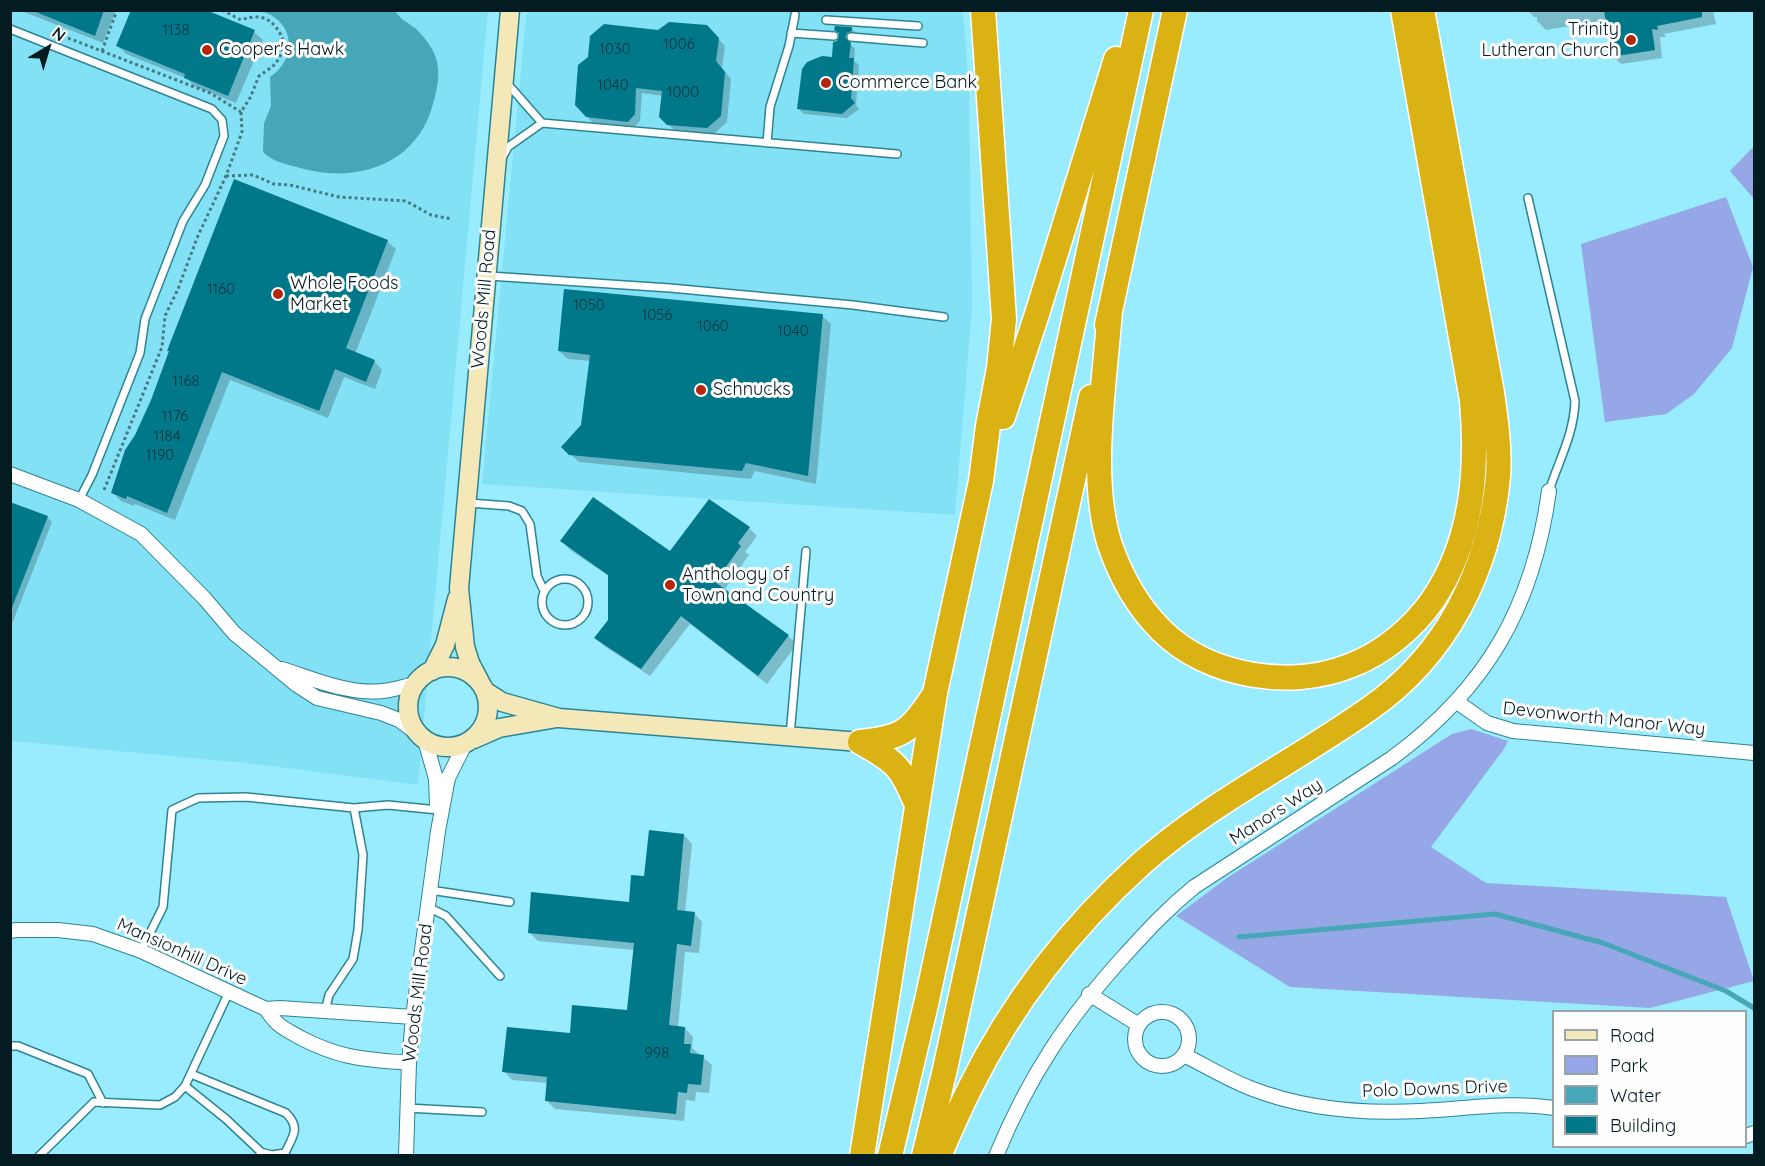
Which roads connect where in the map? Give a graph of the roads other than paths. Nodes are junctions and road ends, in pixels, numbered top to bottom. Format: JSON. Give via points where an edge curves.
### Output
{"nodes":[{"id":1,"x":983,"y":10,"type":"edge"},
{"id":2,"x":1131,"y":10,"type":"edge"},
{"id":3,"x":1141,"y":10,"type":"edge"},
{"id":4,"x":1175,"y":10,"type":"edge"},
{"id":5,"x":1403,"y":10,"type":"edge"},
{"id":6,"x":1422,"y":10,"type":"edge"},
{"id":7,"x":510,"y":12,"type":"edge"},
{"id":8,"x":796,"y":12,"type":"edge"},
{"id":9,"x":826,"y":20,"type":"dead end"},
{"id":10,"x":918,"y":26,"type":"dead end"},
{"id":11,"x":10,"y":29,"type":"edge"},
{"id":12,"x":791,"y":33,"type":"junction"},
{"id":13,"x":834,"y":36,"type":"dead end"},
{"id":14,"x":851,"y":37,"type":"dead end"},
{"id":15,"x":923,"y":43,"type":"dead end"},
{"id":16,"x":504,"y":79,"type":"junction"},
{"id":17,"x":542,"y":123,"type":"junction"},
{"id":18,"x":767,"y":142,"type":"junction"},
{"id":19,"x":897,"y":154,"type":"dead end"},
{"id":20,"x":496,"y":169,"type":"junction"},
{"id":21,"x":1528,"y":198,"type":"dead end"},
{"id":22,"x":486,"y":276,"type":"junction"},
{"id":23,"x":1110,"y":310,"type":"junction"},
{"id":24,"x":944,"y":317,"type":"dead end"},
{"id":25,"x":10,"y":474,"type":"edge"},
{"id":26,"x":981,"y":481,"type":"junction"},
{"id":27,"x":1549,"y":491,"type":"joint"},
{"id":28,"x":79,"y":500,"type":"junction"},
{"id":29,"x":466,"y":503,"type":"junction"},
{"id":30,"x":806,"y":551,"type":"dead end"},
{"id":31,"x":459,"y":588,"type":"junction"},
{"id":32,"x":544,"y":591,"type":"junction"},
{"id":33,"x":277,"y":667,"type":"junction"},
{"id":34,"x":432,"y":670,"type":"junction"},
{"id":35,"x":416,"y":684,"type":"junction"},
{"id":36,"x":482,"y":687,"type":"junction"},
{"id":37,"x":935,"y":693,"type":"junction"},
{"id":38,"x":1457,"y":702,"type":"junction"},
{"id":39,"x":559,"y":718,"type":"junction"},
{"id":40,"x":421,"y":736,"type":"junction"},
{"id":41,"x":790,"y":736,"type":"junction"},
{"id":42,"x":469,"y":742,"type":"junction"},
{"id":43,"x":860,"y":742,"type":"junction"},
{"id":44,"x":1755,"y":753,"type":"edge"},
{"id":45,"x":916,"y":806,"type":"junction"},
{"id":46,"x":354,"y":808,"type":"junction"},
{"id":47,"x":438,"y":810,"type":"junction"},
{"id":48,"x":438,"y":831,"type":"junction"},
{"id":49,"x":430,"y":890,"type":"junction"},
{"id":50,"x":510,"y":902,"type":"dead end"},
{"id":51,"x":428,"y":907,"type":"junction"},
{"id":52,"x":10,"y":932,"type":"edge"},
{"id":53,"x":141,"y":951,"type":"junction"},
{"id":54,"x":500,"y":976,"type":"dead end"},
{"id":55,"x":229,"y":992,"type":"junction"},
{"id":56,"x":1089,"y":994,"type":"junction"},
{"id":57,"x":266,"y":1009,"type":"junction"},
{"id":58,"x":325,"y":1011,"type":"junction"},
{"id":59,"x":413,"y":1017,"type":"junction"},
{"id":60,"x":1139,"y":1025,"type":"junction"},
{"id":61,"x":10,"y":1046,"type":"edge"},
{"id":62,"x":1185,"y":1055,"type":"junction"},
{"id":63,"x":409,"y":1063,"type":"junction"},
{"id":64,"x":191,"y":1074,"type":"junction"},
{"id":65,"x":185,"y":1086,"type":"junction"},
{"id":66,"x":103,"y":1104,"type":"junction"},
{"id":67,"x":407,"y":1108,"type":"junction"},
{"id":68,"x":1552,"y":1108,"type":"edge"},
{"id":69,"x":482,"y":1112,"type":"dead end"},
{"id":70,"x":262,"y":1154,"type":"edge"},
{"id":71,"x":39,"y":1155,"type":"edge"},
{"id":72,"x":406,"y":1155,"type":"edge"},
{"id":73,"x":862,"y":1155,"type":"edge"},
{"id":74,"x":890,"y":1155,"type":"edge"},
{"id":75,"x":924,"y":1155,"type":"edge"},
{"id":76,"x":939,"y":1155,"type":"edge"},
{"id":77,"x":996,"y":1155,"type":"edge"}],
"edges":[{"from":1,"to":26,"type":"highway","via":[[1004,319]]},
{"from":2,"to":26,"type":"highway"},
{"from":3,"to":74,"type":"highway"},
{"from":4,"to":23,"type":"highway"},
{"from":5,"to":23,"type":"highway","via":[[1475,435],[1475,468],[1465,531],[1432,601],[1409,628],[1352,666],[1315,676],[1287,677],[1251,675],[1221,667],[1189,652],[1162,631],[1122,576],[1102,513],[1100,438]]},
{"from":6,"to":76,"type":"highway","via":[[1498,433],[1492,520],[1470,588],[1427,655],[1371,708],[1185,828],[1097,906],[1035,980],[994,1043]]},
{"from":7,"to":16,"type":"street","name":"Woods Mill Road"},
{"from":8,"to":12,"type":"lane"},
{"from":9,"to":10,"type":"lane"},
{"from":11,"to":28,"type":"lane","via":[[213,109],[222,120],[224,136],[205,185],[183,221],[145,319],[140,353],[93,476]]},
{"from":12,"to":13,"type":"lane"},
{"from":12,"to":18,"type":"lane","via":[[770,107]]},
{"from":14,"to":15,"type":"lane"},
{"from":16,"to":17,"type":"lane"},
{"from":16,"to":20,"type":"street","name":"Woods Mill Road"},
{"from":17,"to":18,"type":"lane"},
{"from":17,"to":20,"type":"lane","via":[[508,147]]},
{"from":18,"to":19,"type":"lane"},
{"from":20,"to":22,"type":"street","name":"Woods Mill Road"},
{"from":21,"to":27,"type":"lane","via":[[1575,401],[1572,433]]},
{"from":22,"to":24,"type":"lane","via":[[670,288]]},
{"from":22,"to":29,"type":"street","name":"Woods Mill Road"},
{"from":23,"to":75,"type":"highway"},
{"from":25,"to":28,"type":"street"},
{"from":26,"to":37,"type":"highway"},
{"from":27,"to":38,"type":"street","name":"Manors Way","via":[[1545,521],[1521,602],[1502,641]]},
{"from":28,"to":33,"type":"street","via":[[141,534],[234,633]]},
{"from":29,"to":31,"type":"street","name":"Woods Mill Road"},
{"from":29,"to":32,"type":"lane","via":[[509,506],[522,511],[530,524],[537,576]]},
{"from":30,"to":41,"type":"lane"},
{"from":31,"to":34,"type":"street","name":"Woods Mill Road","via":[[445,645]]},
{"from":31,"to":36,"type":"street","name":"Woods Mill Road","via":[[465,647]]},
{"from":32,"to":32,"type":"lane","via":[[541,606],[554,623],[576,623],[586,612],[584,589],[571,580],[555,580]]},
{"from":33,"to":35,"type":"street","via":[[369,691]]},
{"from":33,"to":40,"type":"street","via":[[317,698],[381,712]]},
{"from":34,"to":35,"type":"street"},
{"from":34,"to":36,"type":"street","via":[[463,670]]},
{"from":35,"to":40,"type":"street","via":[[408,714]]},
{"from":36,"to":39,"type":"street","via":[[502,702]]},
{"from":36,"to":42,"type":"street","via":[[489,712],[486,722]]},
{"from":37,"to":43,"type":"highway","via":[[919,719],[903,732],[887,740]]},
{"from":37,"to":45,"type":"highway"},
{"from":38,"to":44,"type":"street","name":"Devonworth Manor Way","via":[[1487,723],[1513,731]]},
{"from":38,"to":56,"type":"street","name":"Manors Way","via":[[1421,737],[1392,758],[1194,887],[1165,911]]},
{"from":39,"to":41,"type":"street"},
{"from":39,"to":42,"type":"street","via":[[499,728]]},
{"from":40,"to":42,"type":"street","via":[[444,747]]},
{"from":40,"to":47,"type":"street","name":"Woods Mill Road","via":[[436,779]]},
{"from":41,"to":43,"type":"street"},
{"from":42,"to":48,"type":"street","name":"Woods Mill Road","via":[[448,778]]},
{"from":43,"to":45,"type":"highway","via":[[893,762],[903,774]]},
{"from":45,"to":73,"type":"highway"},
{"from":46,"to":47,"type":"lane","via":[[388,805]]},
{"from":46,"to":53,"type":"lane","via":[[246,797],[198,798],[172,810],[163,907]]},
{"from":46,"to":58,"type":"lane","via":[[363,855],[358,930],[353,959],[329,995]]},
{"from":47,"to":48,"type":"street","name":"Woods Mill Road"},
{"from":48,"to":49,"type":"street","name":"Woods Mill Road"},
{"from":49,"to":50,"type":"lane"},
{"from":49,"to":51,"type":"street","name":"Woods Mill Road"},
{"from":51,"to":54,"type":"lane","via":[[446,916]]},
{"from":51,"to":59,"type":"street","name":"Woods Mill Road"},
{"from":52,"to":53,"type":"street","name":"Mansionhill Drive","via":[[58,930],[93,934]]},
{"from":53,"to":55,"type":"street","name":"Mansionhill Drive"},
{"from":55,"to":57,"type":"street","name":"Mansionhill Drive"},
{"from":55,"to":64,"type":"lane"},
{"from":56,"to":60,"type":"street"},
{"from":56,"to":77,"type":"street","name":"Manors Way","via":[[1031,1083]]},
{"from":57,"to":58,"type":"street","name":"Mansionhill Drive"},
{"from":57,"to":63,"type":"street","name":"Mansionhill Drive","via":[[275,1024],[323,1050],[350,1058]]},
{"from":58,"to":59,"type":"street","name":"Mansionhill Drive"},
{"from":59,"to":63,"type":"street","name":"Woods Mill Road"},
{"from":60,"to":62,"type":"street","via":[[1135,1039],[1138,1051],[1148,1063],[1168,1066]]},
{"from":60,"to":62,"type":"street","via":[[1151,1014],[1161,1012],[1179,1018],[1189,1036]]},
{"from":61,"to":66,"type":"lane","via":[[88,1074]]},
{"from":62,"to":68,"type":"street","name":"Polo Downs Drive","via":[[1249,1087],[1296,1103],[1327,1108],[1397,1112],[1502,1104]]},
{"from":63,"to":67,"type":"street","name":"Woods Mill Road"},
{"from":64,"to":65,"type":"lane"},
{"from":64,"to":70,"type":"lane","via":[[286,1113],[294,1121],[295,1132],[285,1153]]},
{"from":65,"to":66,"type":"lane","via":[[160,1105]]},
{"from":65,"to":70,"type":"lane"},
{"from":66,"to":71,"type":"lane","via":[[94,1102]]},
{"from":67,"to":69,"type":"lane"},
{"from":67,"to":72,"type":"street","name":"Woods Mill Road"}]}
